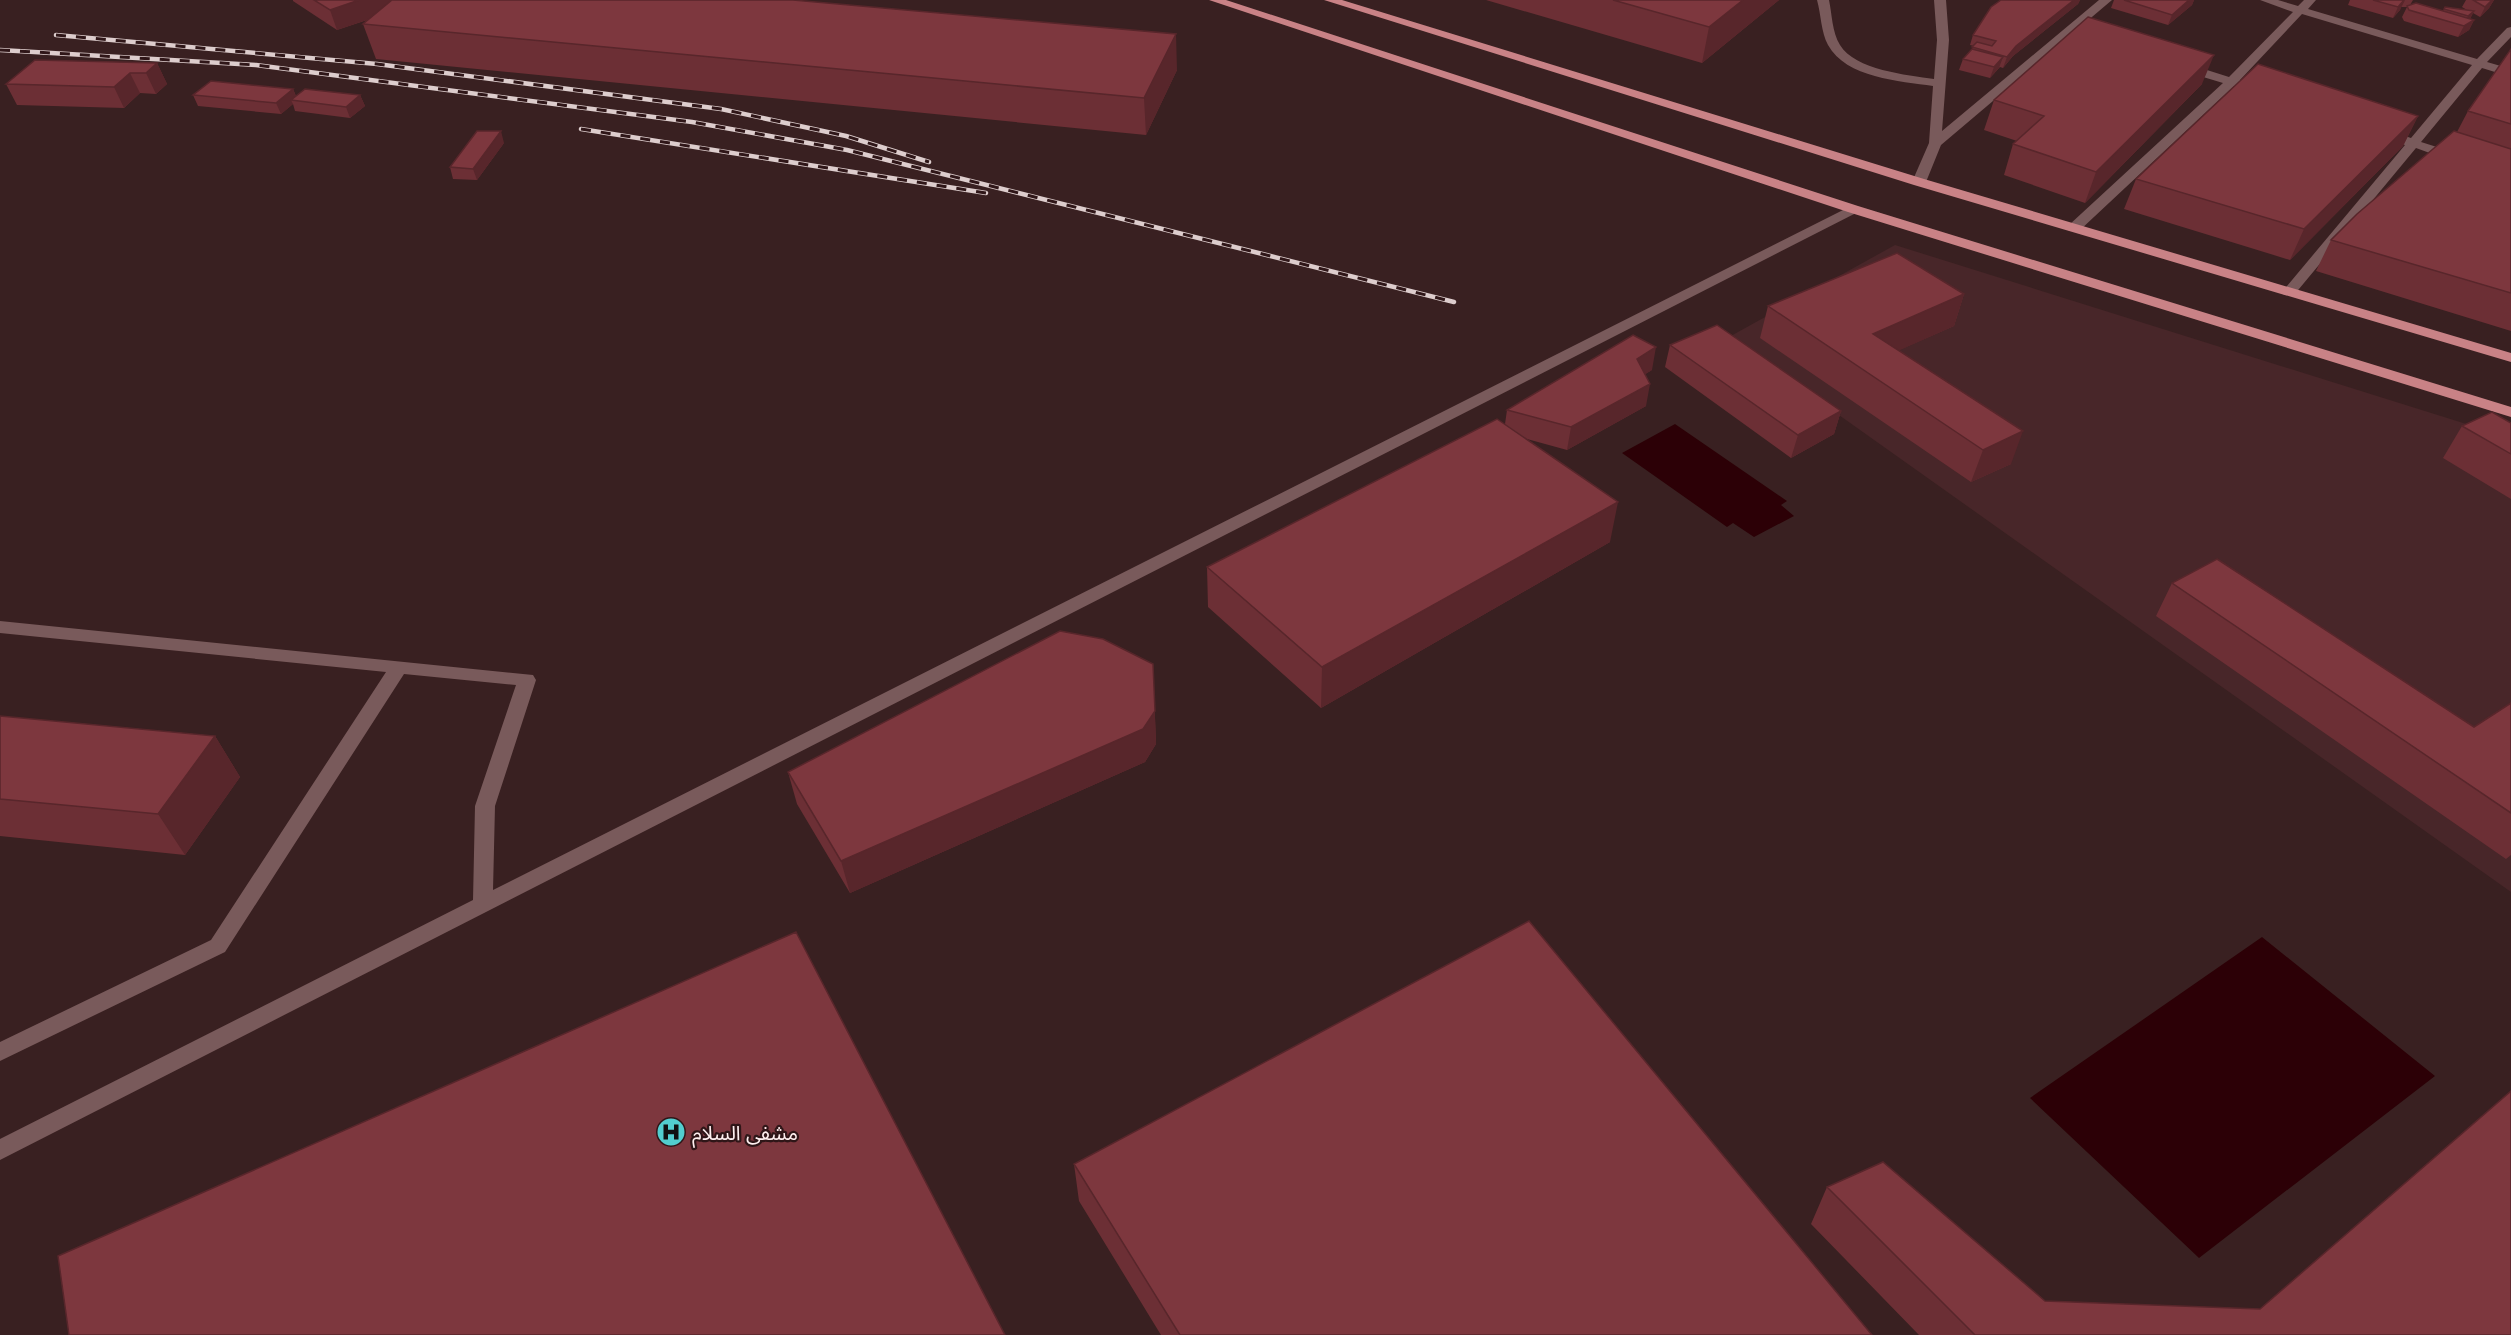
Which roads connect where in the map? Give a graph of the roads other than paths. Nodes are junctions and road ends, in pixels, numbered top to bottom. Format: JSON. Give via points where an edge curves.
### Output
{"nodes":[{"id":1,"x":1215,"y":0,"type":"edge"},
{"id":2,"x":1330,"y":0,"type":"edge"},
{"id":3,"x":1823,"y":0,"type":"edge"},
{"id":4,"x":1940,"y":0,"type":"edge"},
{"id":5,"x":2106,"y":0,"type":"edge"},
{"id":6,"x":2266,"y":0,"type":"edge"},
{"id":7,"x":2310,"y":0,"type":"edge"},
{"id":8,"x":2300,"y":10,"type":"junction"},
{"id":9,"x":2511,"y":30,"type":"edge"},
{"id":10,"x":2480,"y":63,"type":"junction"},
{"id":11,"x":2177,"y":65,"type":"edge"},
{"id":12,"x":2511,"y":72,"type":"edge"},
{"id":13,"x":2232,"y":81,"type":"junction"},
{"id":14,"x":1940,"y":83,"type":"junction"},
{"id":15,"x":2275,"y":95,"type":"edge"},
{"id":16,"x":2371,"y":128,"type":"edge"},
{"id":17,"x":1935,"y":143,"type":"junction"},
{"id":18,"x":2414,"y":143,"type":"junction"},
{"id":19,"x":2468,"y":161,"type":"edge"},
{"id":20,"x":1919,"y":182,"type":"junction"},
{"id":21,"x":1853,"y":209,"type":"junction"},
{"id":22,"x":2074,"y":228,"type":"junction"},
{"id":23,"x":2289,"y":292,"type":"junction"},
{"id":24,"x":2511,"y":358,"type":"edge"},
{"id":25,"x":2511,"y":412,"type":"edge"},
{"id":26,"x":0,"y":627,"type":"edge"},
{"id":27,"x":399,"y":667,"type":"junction"},
{"id":28,"x":483,"y":904,"type":"junction"},
{"id":29,"x":0,"y":1052,"type":"edge"},
{"id":30,"x":0,"y":1150,"type":"edge"}],
"edges":[{"from":1,"to":21,"type":"main road"},
{"from":2,"to":20,"type":"main road"},
{"from":3,"to":14,"type":"street","via":[[1835,47],[1849,59],[1888,75]]},
{"from":4,"to":14,"type":"street"},
{"from":5,"to":17,"type":"street","via":[[2073,35]]},
{"from":6,"to":8,"type":"street"},
{"from":7,"to":8,"type":"street"},
{"from":8,"to":10,"type":"street"},
{"from":8,"to":13,"type":"street"},
{"from":9,"to":10,"type":"street"},
{"from":10,"to":12,"type":"street"},
{"from":10,"to":18,"type":"street"},
{"from":11,"to":13,"type":"street"},
{"from":13,"to":15,"type":"street"},
{"from":13,"to":22,"type":"street"},
{"from":14,"to":17,"type":"street"},
{"from":16,"to":18,"type":"street"},
{"from":17,"to":20,"type":"street"},
{"from":18,"to":19,"type":"street"},
{"from":18,"to":23,"type":"street"},
{"from":20,"to":22,"type":"main road"},
{"from":21,"to":25,"type":"main road"},
{"from":21,"to":28,"type":"street"},
{"from":22,"to":23,"type":"main road"},
{"from":23,"to":24,"type":"main road"},
{"from":26,"to":27,"type":"street"},
{"from":27,"to":28,"type":"street","via":[[527,680],[485,806]]},
{"from":27,"to":29,"type":"street","via":[[218,946]]},
{"from":28,"to":30,"type":"street"}]}
